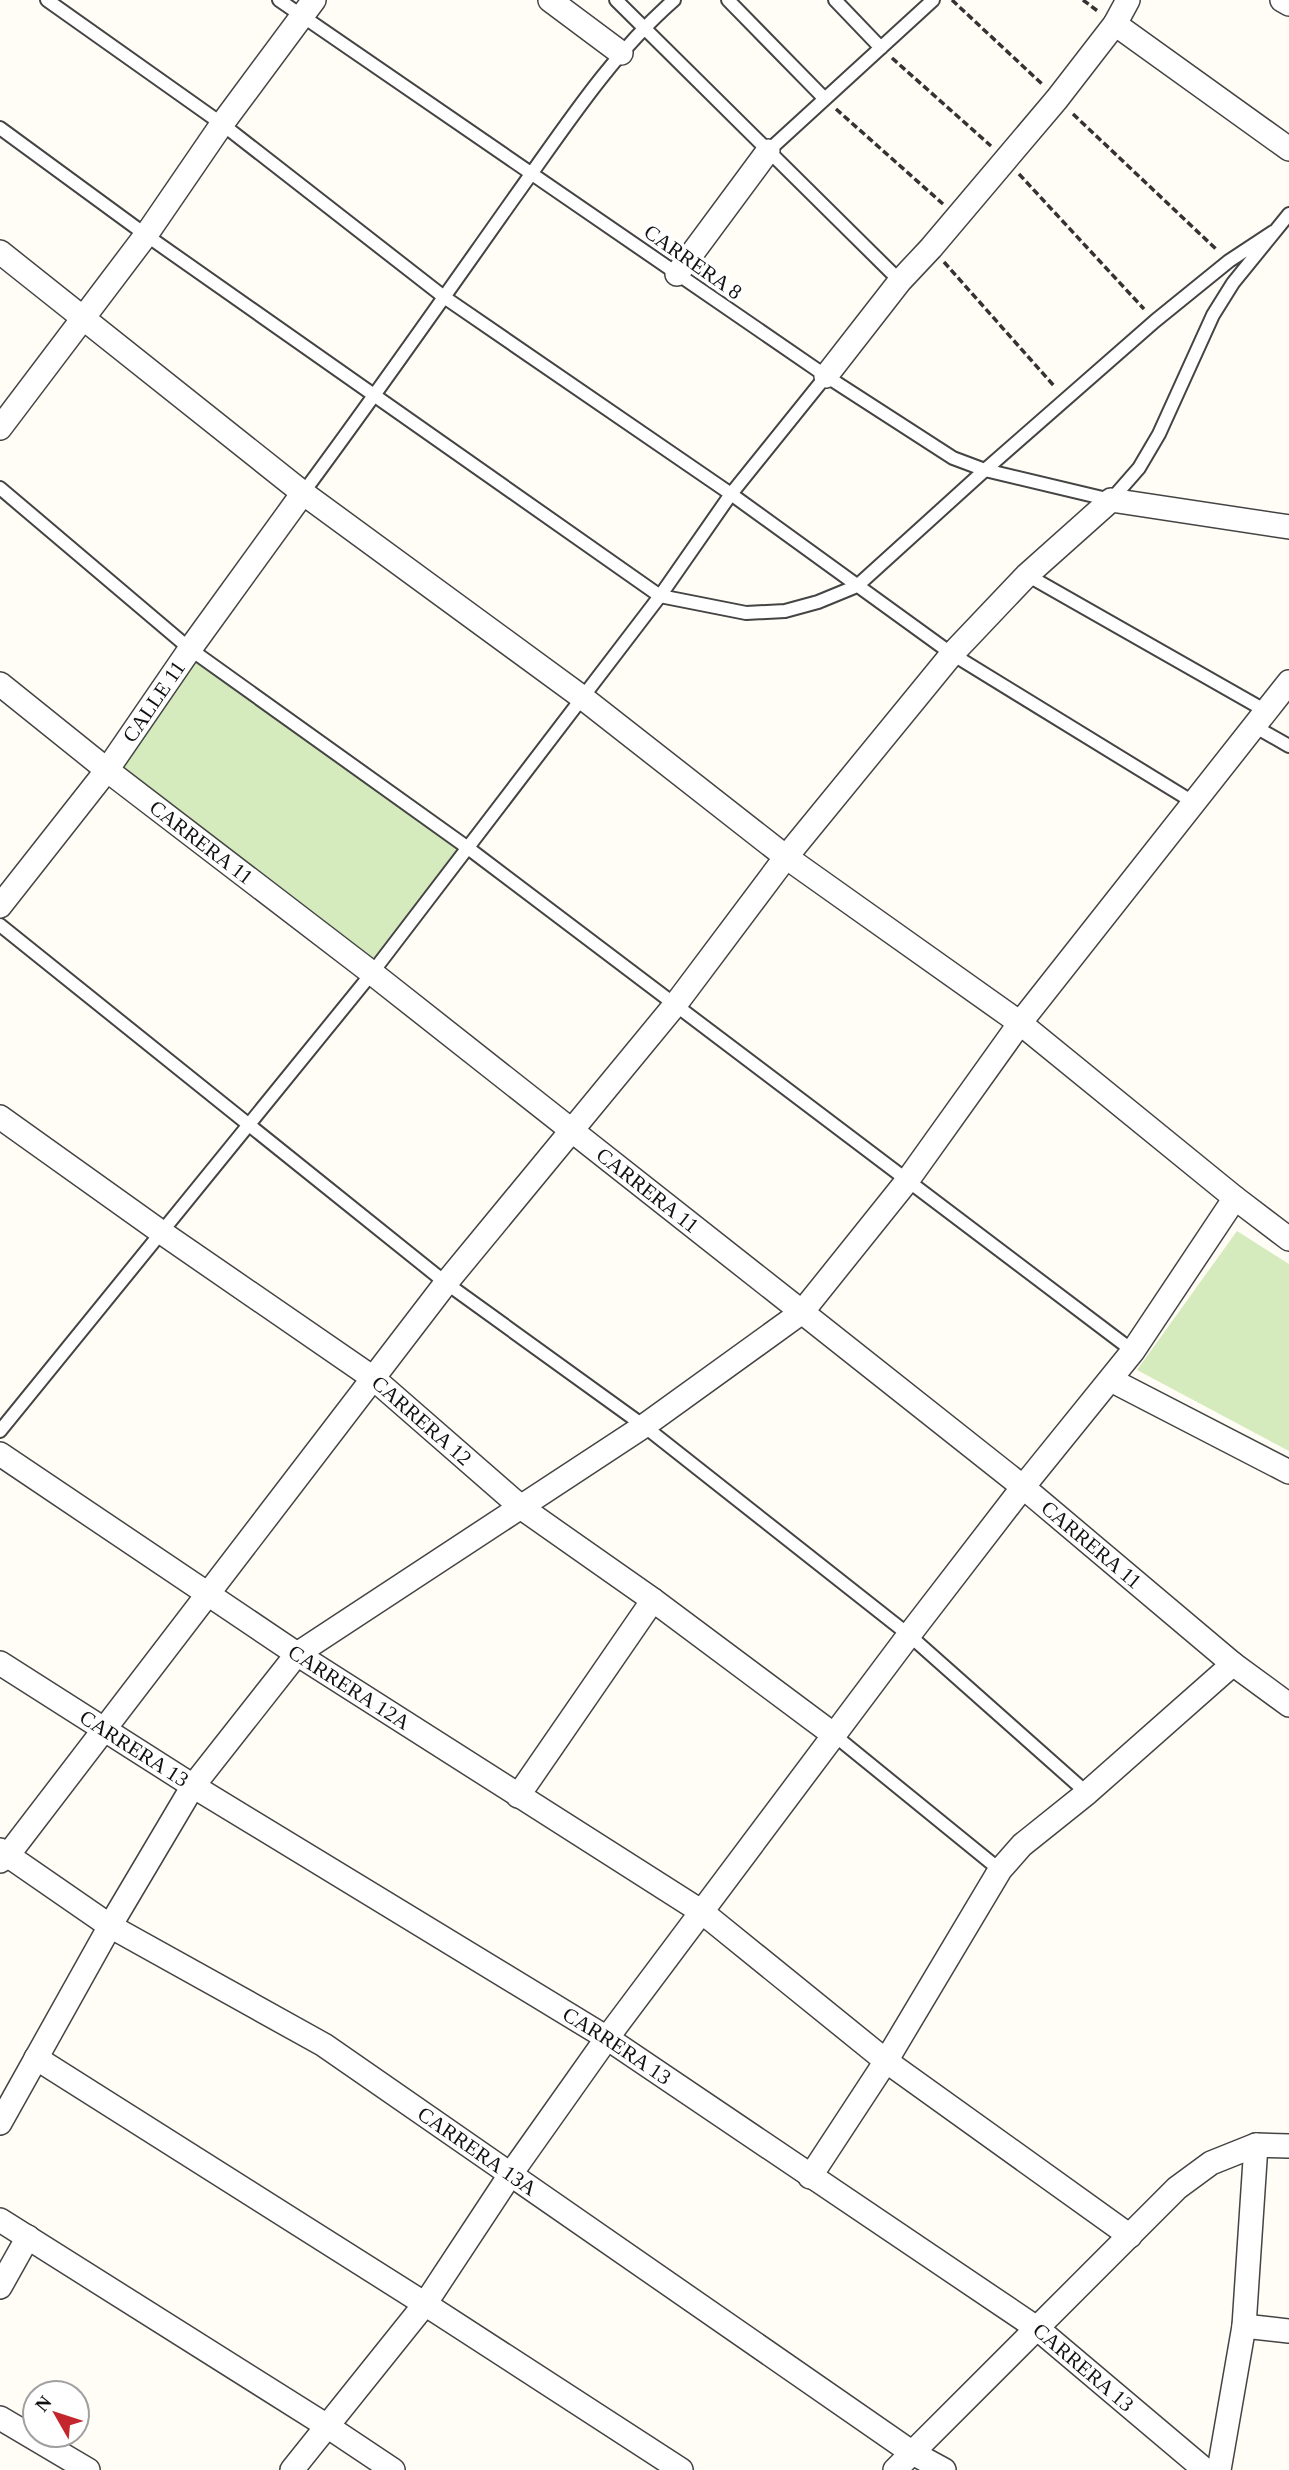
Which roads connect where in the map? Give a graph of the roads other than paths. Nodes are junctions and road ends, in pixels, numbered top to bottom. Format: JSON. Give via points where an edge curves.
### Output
{"nodes":[{"id":1,"x":47,"y":0,"type":"edge"},
{"id":2,"x":279,"y":0,"type":"edge"},
{"id":3,"x":550,"y":0,"type":"edge"},
{"id":4,"x":616,"y":0,"type":"edge"},
{"id":5,"x":674,"y":0,"type":"edge"},
{"id":6,"x":728,"y":0,"type":"edge"},
{"id":7,"x":835,"y":0,"type":"edge"},
{"id":8,"x":933,"y":0,"type":"edge"},
{"id":9,"x":1128,"y":0,"type":"edge"},
{"id":10,"x":1282,"y":0,"type":"edge"},
{"id":11,"x":1289,"y":4,"type":"edge"},
{"id":12,"x":308,"y":8,"type":"edge"},
{"id":13,"x":1115,"y":24,"type":"junction"},
{"id":14,"x":644,"y":26,"type":"junction"},
{"id":15,"x":881,"y":48,"type":"junction"},
{"id":16,"x":621,"y":53,"type":"junction"},
{"id":17,"x":824,"y":98,"type":"junction"},
{"id":18,"x":222,"y":124,"type":"junction"},
{"id":19,"x":0,"y":128,"type":"edge"},
{"id":20,"x":1289,"y":149,"type":"edge"},
{"id":21,"x":768,"y":151,"type":"junction"},
{"id":22,"x":531,"y":174,"type":"junction"},
{"id":23,"x":1289,"y":214,"type":"edge"},
{"id":24,"x":1273,"y":232,"type":"junction"},
{"id":25,"x":146,"y":235,"type":"junction"},
{"id":26,"x":0,"y":252,"type":"edge"},
{"id":27,"x":677,"y":274,"type":"junction"},
{"id":28,"x":900,"y":281,"type":"junction"},
{"id":29,"x":444,"y":297,"type":"junction"},
{"id":30,"x":82,"y":318,"type":"junction"},
{"id":31,"x":826,"y":376,"type":"junction"},
{"id":32,"x":376,"y":396,"type":"junction"},
{"id":33,"x":0,"y":428,"type":"edge"},
{"id":34,"x":985,"y":470,"type":"junction"},
{"id":35,"x":0,"y":488,"type":"edge"},
{"id":36,"x":303,"y":493,"type":"junction"},
{"id":37,"x":731,"y":494,"type":"junction"},
{"id":38,"x":1111,"y":500,"type":"junction"},
{"id":39,"x":1289,"y":527,"type":"edge"},
{"id":40,"x":1027,"y":575,"type":"junction"},
{"id":41,"x":857,"y":586,"type":"junction"},
{"id":42,"x":660,"y":596,"type":"junction"},
{"id":43,"x":190,"y":649,"type":"junction"},
{"id":44,"x":952,"y":654,"type":"junction"},
{"id":45,"x":1289,"y":682,"type":"edge"},
{"id":46,"x":0,"y":684,"type":"edge"},
{"id":47,"x":583,"y":698,"type":"junction"},
{"id":48,"x":1260,"y":719,"type":"junction"},
{"id":49,"x":1289,"y":746,"type":"edge"},
{"id":50,"x":107,"y":770,"type":"junction"},
{"id":51,"x":1193,"y":802,"type":"junction"},
{"id":52,"x":468,"y":848,"type":"junction"},
{"id":53,"x":786,"y":857,"type":"junction"},
{"id":54,"x":0,"y":906,"type":"edge"},
{"id":55,"x":0,"y":925,"type":"edge"},
{"id":56,"x":372,"y":973,"type":"junction"},
{"id":57,"x":675,"y":1005,"type":"junction"},
{"id":58,"x":1020,"y":1023,"type":"junction"},
{"id":59,"x":0,"y":1117,"type":"edge"},
{"id":60,"x":249,"y":1125,"type":"junction"},
{"id":61,"x":571,"y":1132,"type":"junction"},
{"id":62,"x":907,"y":1181,"type":"junction"},
{"id":63,"x":1235,"y":1198,"type":"junction"},
{"id":64,"x":160,"y":1232,"type":"junction"},
{"id":65,"x":1289,"y":1239,"type":"edge"},
{"id":66,"x":446,"y":1283,"type":"junction"},
{"id":67,"x":802,"y":1312,"type":"junction"},
{"id":68,"x":1133,"y":1352,"type":"junction"},
{"id":69,"x":373,"y":1378,"type":"junction"},
{"id":70,"x":1111,"y":1380,"type":"junction"},
{"id":71,"x":643,"y":1426,"type":"junction"},
{"id":72,"x":0,"y":1431,"type":"edge"},
{"id":73,"x":0,"y":1454,"type":"edge"},
{"id":74,"x":1289,"y":1472,"type":"edge"},
{"id":75,"x":1023,"y":1487,"type":"junction"},
{"id":76,"x":522,"y":1508,"type":"junction"},
{"id":77,"x":208,"y":1594,"type":"junction"},
{"id":78,"x":653,"y":1600,"type":"junction"},
{"id":79,"x":909,"y":1635,"type":"junction"},
{"id":80,"x":298,"y":1654,"type":"junction"},
{"id":81,"x":0,"y":1662,"type":"edge"},
{"id":82,"x":1233,"y":1664,"type":"junction"},
{"id":83,"x":1289,"y":1705,"type":"edge"},
{"id":84,"x":104,"y":1729,"type":"junction"},
{"id":85,"x":834,"y":1735,"type":"junction"},
{"id":86,"x":193,"y":1786,"type":"junction"},
{"id":87,"x":1087,"y":1793,"type":"junction"},
{"id":88,"x":518,"y":1796,"type":"junction"},
{"id":89,"x":3,"y":1855,"type":"edge"},
{"id":90,"x":1000,"y":1870,"type":"junction"},
{"id":91,"x":702,"y":1912,"type":"junction"},
{"id":92,"x":110,"y":1926,"type":"junction"},
{"id":93,"x":607,"y":2039,"type":"junction"},
{"id":94,"x":36,"y":2058,"type":"junction"},
{"id":95,"x":886,"y":2061,"type":"junction"},
{"id":96,"x":0,"y":2123,"type":"edge"},
{"id":97,"x":1256,"y":2145,"type":"junction"},
{"id":98,"x":1289,"y":2146,"type":"edge"},
{"id":99,"x":510,"y":2175,"type":"junction"},
{"id":100,"x":810,"y":2177,"type":"junction"},
{"id":101,"x":0,"y":2220,"type":"edge"},
{"id":102,"x":1130,"y":2236,"type":"junction"},
{"id":103,"x":28,"y":2237,"type":"junction"},
{"id":104,"x":0,"y":2287,"type":"edge"},
{"id":105,"x":425,"y":2304,"type":"junction"},
{"id":106,"x":1244,"y":2326,"type":"junction"},
{"id":107,"x":1038,"y":2329,"type":"junction"},
{"id":108,"x":1289,"y":2331,"type":"edge"},
{"id":109,"x":0,"y":2418,"type":"edge"},
{"id":110,"x":327,"y":2426,"type":"junction"},
{"id":111,"x":911,"y":2452,"type":"junction"},
{"id":112,"x":88,"y":2470,"type":"edge"},
{"id":113,"x":292,"y":2470,"type":"edge"},
{"id":114,"x":393,"y":2470,"type":"edge"},
{"id":115,"x":680,"y":2470,"type":"edge"},
{"id":116,"x":895,"y":2470,"type":"edge"},
{"id":117,"x":944,"y":2470,"type":"edge"},
{"id":118,"x":1205,"y":2470,"type":"edge"},
{"id":119,"x":1219,"y":2470,"type":"edge"}],
"edges":[{"from":1,"to":18,"type":"lane"},
{"from":2,"to":12,"type":"lane","name":"CARRERA 8"},
{"from":3,"to":16,"type":"street"},
{"from":4,"to":14,"type":"lane"},
{"from":5,"to":14,"type":"lane"},
{"from":6,"to":17,"type":"lane"},
{"from":7,"to":15,"type":"lane"},
{"from":8,"to":15,"type":"lane"},
{"from":9,"to":13,"type":"street"},
{"from":10,"to":11,"type":"street"},
{"from":12,"to":18,"type":"street"},
{"from":12,"to":22,"type":"lane","name":"CARRERA 8"},
{"from":13,"to":20,"type":"street"},
{"from":13,"to":28,"type":"street","via":[[1006,160]]},
{"from":14,"to":16,"type":"lane"},
{"from":14,"to":21,"type":"lane"},
{"from":15,"to":17,"type":"lane"},
{"from":16,"to":22,"type":"lane"},
{"from":17,"to":21,"type":"lane"},
{"from":18,"to":25,"type":"street"},
{"from":18,"to":29,"type":"lane"},
{"from":19,"to":25,"type":"lane"},
{"from":21,"to":27,"type":"street"},
{"from":21,"to":28,"type":"lane"},
{"from":22,"to":27,"type":"lane","name":"CARRERA 8"},
{"from":22,"to":29,"type":"lane"},
{"from":23,"to":24,"type":"lane"},
{"from":24,"to":34,"type":"lane","via":[[1155,321]]},
{"from":24,"to":38,"type":"lane","via":[[1213,315],[1159,434],[1139,468]]},
{"from":25,"to":30,"type":"street"},
{"from":25,"to":32,"type":"lane"},
{"from":26,"to":30,"type":"street"},
{"from":27,"to":31,"type":"lane","name":"CARRERA 8"},
{"from":28,"to":31,"type":"street"},
{"from":29,"to":32,"type":"lane"},
{"from":29,"to":37,"type":"lane"},
{"from":30,"to":33,"type":"street"},
{"from":30,"to":36,"type":"street"},
{"from":31,"to":34,"type":"lane","name":"CARRERA 8","via":[[953,458]]},
{"from":31,"to":37,"type":"lane"},
{"from":32,"to":36,"type":"lane"},
{"from":32,"to":42,"type":"lane"},
{"from":34,"to":38,"type":"lane","name":"CARRERA 8"},
{"from":34,"to":41,"type":"lane"},
{"from":35,"to":43,"type":"lane"},
{"from":36,"to":43,"type":"street","name":"CALLE 11"},
{"from":36,"to":47,"type":"street"},
{"from":37,"to":41,"type":"lane"},
{"from":37,"to":42,"type":"lane"},
{"from":38,"to":39,"type":"street"},
{"from":38,"to":40,"type":"street"},
{"from":40,"to":44,"type":"street"},
{"from":40,"to":48,"type":"lane"},
{"from":41,"to":42,"type":"lane","via":[[785,611],[746,612]]},
{"from":41,"to":44,"type":"lane"},
{"from":42,"to":47,"type":"lane"},
{"from":43,"to":50,"type":"street","name":"CALLE 11"},
{"from":43,"to":52,"type":"lane"},
{"from":44,"to":51,"type":"lane"},
{"from":44,"to":53,"type":"street"},
{"from":45,"to":48,"type":"street"},
{"from":46,"to":50,"type":"street","name":"CARRERA 11"},
{"from":47,"to":52,"type":"lane"},
{"from":47,"to":53,"type":"street"},
{"from":48,"to":49,"type":"lane"},
{"from":48,"to":51,"type":"street"},
{"from":50,"to":54,"type":"street","name":"CALLE 11"},
{"from":50,"to":56,"type":"street","name":"CARRERA 11"},
{"from":51,"to":58,"type":"street"},
{"from":52,"to":56,"type":"lane"},
{"from":52,"to":57,"type":"lane"},
{"from":53,"to":57,"type":"street"},
{"from":53,"to":58,"type":"street"},
{"from":55,"to":60,"type":"lane"},
{"from":56,"to":60,"type":"lane"},
{"from":56,"to":61,"type":"street","name":"CARRERA 11"},
{"from":57,"to":61,"type":"street"},
{"from":57,"to":62,"type":"lane"},
{"from":58,"to":62,"type":"street"},
{"from":58,"to":63,"type":"street"},
{"from":59,"to":64,"type":"street","name":"CARRERA 12"},
{"from":60,"to":64,"type":"lane"},
{"from":60,"to":66,"type":"lane"},
{"from":61,"to":66,"type":"street"},
{"from":61,"to":67,"type":"street","name":"CARRERA 11"},
{"from":62,"to":67,"type":"street"},
{"from":62,"to":68,"type":"lane"},
{"from":63,"to":65,"type":"street"},
{"from":63,"to":68,"type":"street"},
{"from":64,"to":69,"type":"street","name":"CARRERA 12"},
{"from":64,"to":72,"type":"lane"},
{"from":66,"to":69,"type":"street"},
{"from":66,"to":71,"type":"lane"},
{"from":67,"to":71,"type":"street"},
{"from":67,"to":75,"type":"street","name":"CARRERA 11"},
{"from":68,"to":70,"type":"street"},
{"from":69,"to":76,"type":"street","name":"CARRERA 12"},
{"from":69,"to":77,"type":"street"},
{"from":70,"to":74,"type":"street"},
{"from":70,"to":75,"type":"street"},
{"from":71,"to":76,"type":"street"},
{"from":71,"to":79,"type":"lane"},
{"from":73,"to":77,"type":"street","name":"CARRERA 12A"},
{"from":75,"to":79,"type":"street"},
{"from":75,"to":82,"type":"street","name":"CARRERA 11"},
{"from":76,"to":78,"type":"street","name":"CARRERA 12"},
{"from":76,"to":80,"type":"street"},
{"from":77,"to":80,"type":"street","name":"CARRERA 12A"},
{"from":77,"to":84,"type":"street"},
{"from":78,"to":85,"type":"street","name":"CARRERA 12"},
{"from":78,"to":88,"type":"street"},
{"from":79,"to":85,"type":"street"},
{"from":79,"to":87,"type":"lane"},
{"from":80,"to":86,"type":"street"},
{"from":80,"to":88,"type":"street","name":"CARRERA 12A"},
{"from":81,"to":84,"type":"street","name":"CARRERA 13"},
{"from":82,"to":83,"type":"street","name":"CARRERA 11"},
{"from":82,"to":87,"type":"street"},
{"from":84,"to":86,"type":"street","name":"CARRERA 13"},
{"from":84,"to":89,"type":"street"},
{"from":85,"to":90,"type":"lane"},
{"from":85,"to":91,"type":"street"},
{"from":86,"to":92,"type":"street"},
{"from":86,"to":93,"type":"street","name":"CARRERA 13"},
{"from":87,"to":90,"type":"street","via":[[1022,1845]]},
{"from":88,"to":91,"type":"street","name":"CARRERA 12A"},
{"from":89,"to":92,"type":"street","name":"CARRERA 13A"},
{"from":90,"to":95,"type":"street"},
{"from":91,"to":93,"type":"street"},
{"from":91,"to":95,"type":"street","name":"CARRERA 12A"},
{"from":92,"to":94,"type":"street"},
{"from":92,"to":99,"type":"street","name":"CARRERA 13A","via":[[324,2045]]},
{"from":93,"to":99,"type":"street"},
{"from":93,"to":100,"type":"street","name":"CARRERA 13"},
{"from":94,"to":96,"type":"street"},
{"from":94,"to":105,"type":"street"},
{"from":95,"to":100,"type":"street"},
{"from":95,"to":102,"type":"street","name":"CARRERA 12A"},
{"from":97,"to":98,"type":"street"},
{"from":97,"to":102,"type":"street","via":[[1199,2172]]},
{"from":97,"to":106,"type":"street"},
{"from":99,"to":105,"type":"street"},
{"from":99,"to":111,"type":"street","name":"CARRERA 13A"},
{"from":100,"to":107,"type":"street","name":"CARRERA 13"},
{"from":101,"to":103,"type":"street"},
{"from":102,"to":107,"type":"street"},
{"from":103,"to":104,"type":"street"},
{"from":103,"to":110,"type":"street"},
{"from":105,"to":110,"type":"street"},
{"from":105,"to":115,"type":"street"},
{"from":106,"to":108,"type":"street"},
{"from":106,"to":119,"type":"street"},
{"from":107,"to":111,"type":"street"},
{"from":107,"to":118,"type":"street","name":"CARRERA 13"},
{"from":109,"to":112,"type":"street"},
{"from":110,"to":113,"type":"street"},
{"from":110,"to":114,"type":"street"},
{"from":111,"to":116,"type":"street"},
{"from":111,"to":117,"type":"street","name":"CARRERA 13A"}]}
